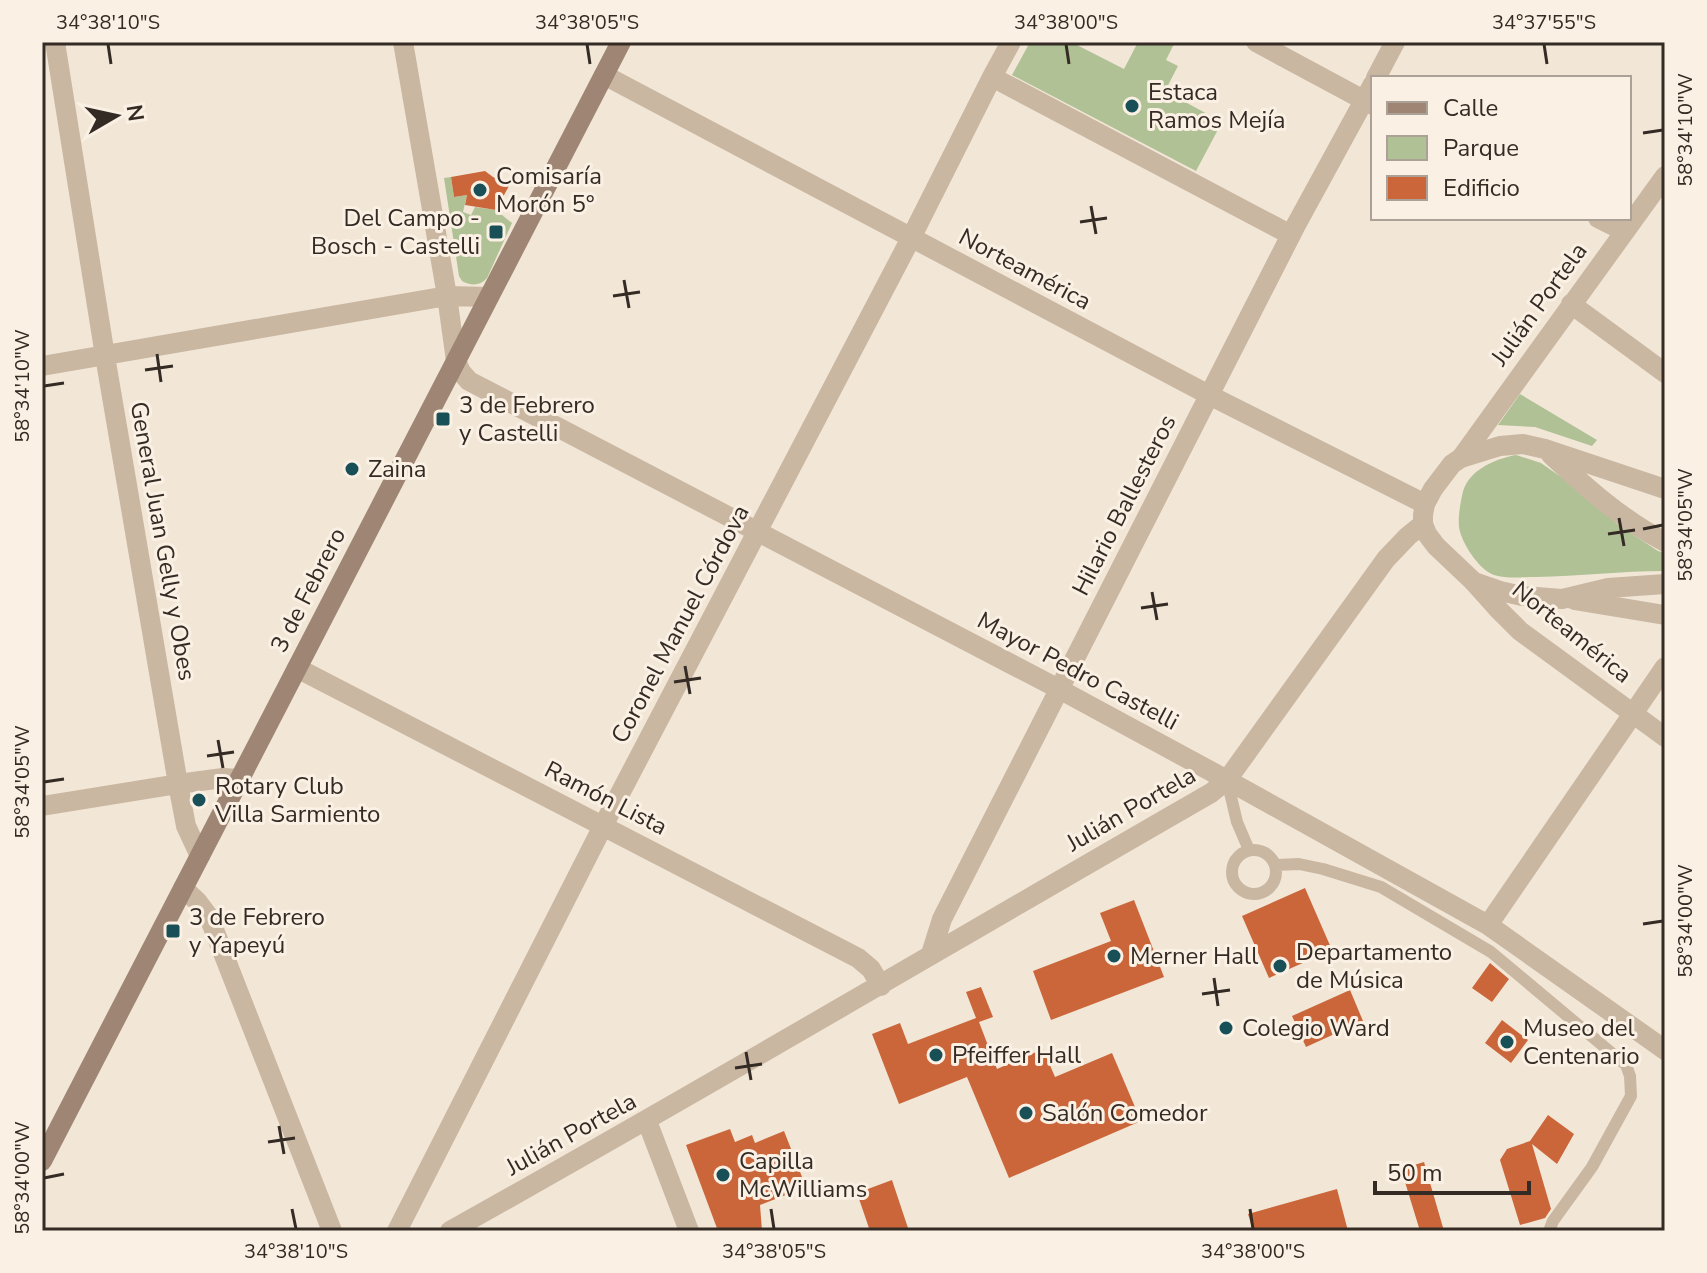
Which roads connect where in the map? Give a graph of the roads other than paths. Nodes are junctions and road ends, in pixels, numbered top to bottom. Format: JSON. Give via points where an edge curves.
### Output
{"nodes":[{"id":1,"x":55,"y":42,"type":"edge"},
{"id":2,"x":403,"y":42,"type":"edge"},
{"id":3,"x":621,"y":42,"type":"edge"},
{"id":4,"x":1011,"y":42,"type":"edge"},
{"id":5,"x":1256,"y":42,"type":"edge"},
{"id":6,"x":1395,"y":42,"type":"edge"},
{"id":7,"x":604,"y":75,"type":"junction"},
{"id":8,"x":1377,"y":76,"type":"edge"},
{"id":9,"x":992,"y":77,"type":"junction"},
{"id":10,"x":1370,"y":96,"type":"edge"},
{"id":11,"x":1665,"y":176,"type":"edge"},
{"id":12,"x":1602,"y":220,"type":"edge"},
{"id":13,"x":1624,"y":231,"type":"junction"},
{"id":14,"x":1291,"y":235,"type":"junction"},
{"id":15,"x":911,"y":238,"type":"junction"},
{"id":16,"x":447,"y":296,"type":"junction"},
{"id":17,"x":489,"y":297,"type":"junction"},
{"id":18,"x":1571,"y":304,"type":"junction"},
{"id":19,"x":105,"y":356,"type":"junction"},
{"id":20,"x":456,"y":361,"type":"junction"},
{"id":21,"x":42,"y":366,"type":"edge"},
{"id":22,"x":1665,"y":373,"type":"edge"},
{"id":23,"x":1209,"y":395,"type":"junction"},
{"id":24,"x":1545,"y":449,"type":"junction"},
{"id":25,"x":1461,"y":458,"type":"junction"},
{"id":26,"x":1665,"y":489,"type":"edge"},
{"id":27,"x":1424,"y":514,"type":"junction"},
{"id":28,"x":757,"y":532,"type":"junction"},
{"id":29,"x":1665,"y":542,"type":"edge"},
{"id":30,"x":1474,"y":582,"type":"junction"},
{"id":31,"x":1665,"y":584,"type":"edge"},
{"id":32,"x":1562,"y":599,"type":"junction"},
{"id":33,"x":1665,"y":615,"type":"edge"},
{"id":34,"x":1665,"y":667,"type":"edge"},
{"id":35,"x":297,"y":668,"type":"junction"},
{"id":36,"x":1059,"y":689,"type":"junction"},
{"id":37,"x":1633,"y":714,"type":"junction"},
{"id":38,"x":1665,"y":737,"type":"edge"},
{"id":39,"x":240,"y":779,"type":"junction"},
{"id":40,"x":1227,"y":780,"type":"junction"},
{"id":41,"x":178,"y":784,"type":"junction"},
{"id":42,"x":42,"y":806,"type":"edge"},
{"id":43,"x":603,"y":826,"type":"junction"},
{"id":44,"x":1249,"y":850,"type":"junction"},
{"id":45,"x":200,"y":856,"type":"junction"},
{"id":46,"x":1276,"y":865,"type":"junction"},
{"id":47,"x":183,"y":888,"type":"junction"},
{"id":48,"x":1488,"y":925,"type":"junction"},
{"id":49,"x":931,"y":954,"type":"junction"},
{"id":50,"x":881,"y":986,"type":"junction"},
{"id":51,"x":1665,"y":1050,"type":"edge"},
{"id":52,"x":647,"y":1121,"type":"junction"},
{"id":53,"x":42,"y":1161,"type":"edge"},
{"id":54,"x":332,"y":1231,"type":"edge"},
{"id":55,"x":397,"y":1231,"type":"edge"},
{"id":56,"x":450,"y":1231,"type":"edge"},
{"id":57,"x":689,"y":1231,"type":"edge"},
{"id":58,"x":1549,"y":1231,"type":"edge"}],
"edges":[{"from":1,"to":19,"type":"street","name":"General Juan Gelly y Obes"},
{"from":2,"to":16,"type":"street"},
{"from":3,"to":7,"type":"main road","name":"3 de Febrero"},
{"from":4,"to":9,"type":"street","name":"Coronel Manuel Córdova"},
{"from":5,"to":10,"type":"street"},
{"from":6,"to":8,"type":"street"},
{"from":7,"to":15,"type":"street","name":"Norteamérica"},
{"from":7,"to":17,"type":"main road","name":"3 de Febrero"},
{"from":9,"to":14,"type":"street"},
{"from":9,"to":15,"type":"street","name":"Coronel Manuel Córdova"},
{"from":10,"to":14,"type":"street","name":"Hilario Ballesteros"},
{"from":11,"to":13,"type":"street","name":"Julián Portela"},
{"from":12,"to":13,"type":"street"},
{"from":13,"to":18,"type":"street","name":"Julián Portela"},
{"from":14,"to":23,"type":"street","name":"Hilario Ballesteros"},
{"from":15,"to":23,"type":"street","name":"Norteamérica"},
{"from":15,"to":28,"type":"street","name":"Coronel Manuel Córdova"},
{"from":16,"to":17,"type":"street"},
{"from":16,"to":19,"type":"street"},
{"from":16,"to":20,"type":"street"},
{"from":17,"to":20,"type":"main road","name":"3 de Febrero"},
{"from":18,"to":22,"type":"street"},
{"from":18,"to":25,"type":"street","name":"Julián Portela"},
{"from":19,"to":21,"type":"street"},
{"from":19,"to":41,"type":"street","name":"General Juan Gelly y Obes"},
{"from":20,"to":28,"type":"street","name":"Mayor Pedro Castelli","via":[[469,381]]},
{"from":20,"to":35,"type":"main road","name":"3 de Febrero"},
{"from":23,"to":27,"type":"street","name":"Norteamérica"},
{"from":23,"to":36,"type":"street","name":"Hilario Ballesteros"},
{"from":24,"to":25,"type":"street","via":[[1500,446]]},
{"from":24,"to":26,"type":"street"},
{"from":24,"to":29,"type":"street","via":[[1633,525]]},
{"from":25,"to":27,"type":"street","name":"Julián Portela","via":[[1444,473]]},
{"from":27,"to":30,"type":"street","name":"Norteamérica","via":[[1427,534]]},
{"from":27,"to":40,"type":"street","name":"Julián Portela"},
{"from":28,"to":36,"type":"street","name":"Mayor Pedro Castelli"},
{"from":28,"to":43,"type":"street","name":"Coronel Manuel Córdova"},
{"from":30,"to":32,"type":"street","via":[[1522,596]]},
{"from":30,"to":37,"type":"street","name":"Norteamérica","via":[[1520,631]]},
{"from":31,"to":32,"type":"street","via":[[1608,588]]},
{"from":32,"to":33,"type":"street"},
{"from":34,"to":37,"type":"street"},
{"from":35,"to":39,"type":"main road","name":"3 de Febrero"},
{"from":35,"to":43,"type":"street","name":"Ramón Lista"},
{"from":36,"to":40,"type":"street","name":"Mayor Pedro Castelli"},
{"from":36,"to":49,"type":"street","name":"Hilario Ballesteros","via":[[942,919]]},
{"from":37,"to":38,"type":"street","name":"Norteamérica"},
{"from":37,"to":48,"type":"street"},
{"from":39,"to":41,"type":"street"},
{"from":39,"to":45,"type":"main road","name":"3 de Febrero"},
{"from":40,"to":44,"type":"lane"},
{"from":40,"to":48,"type":"street","name":"Mayor Pedro Castelli"},
{"from":40,"to":49,"type":"street","name":"Julián Portela"},
{"from":41,"to":42,"type":"street"},
{"from":41,"to":45,"type":"street","name":"General Juan Gelly y Obes","via":[[186,826]]},
{"from":43,"to":50,"type":"street","name":"Ramón Lista","via":[[858,958]]},
{"from":43,"to":55,"type":"street","name":"Coronel Manuel Córdova"},
{"from":44,"to":46,"type":"lane","via":[[1269,854]]},
{"from":44,"to":46,"type":"lane","via":[[1238,855],[1231,873],[1247,894],[1267,891]]},
{"from":45,"to":47,"type":"main road","name":"3 de Febrero"},
{"from":46,"to":58,"type":"lane","via":[[1323,869],[1381,887],[1491,952],[1626,1065],[1631,1096]]},
{"from":47,"to":53,"type":"main road","name":"3 de Febrero"},
{"from":47,"to":54,"type":"street","via":[[209,917]]},
{"from":48,"to":51,"type":"street","name":"Mayor Pedro Castelli"},
{"from":49,"to":50,"type":"street","name":"Julián Portela"},
{"from":50,"to":52,"type":"street","name":"Julián Portela"},
{"from":52,"to":56,"type":"street","name":"Julián Portela"},
{"from":52,"to":57,"type":"street"}]}
